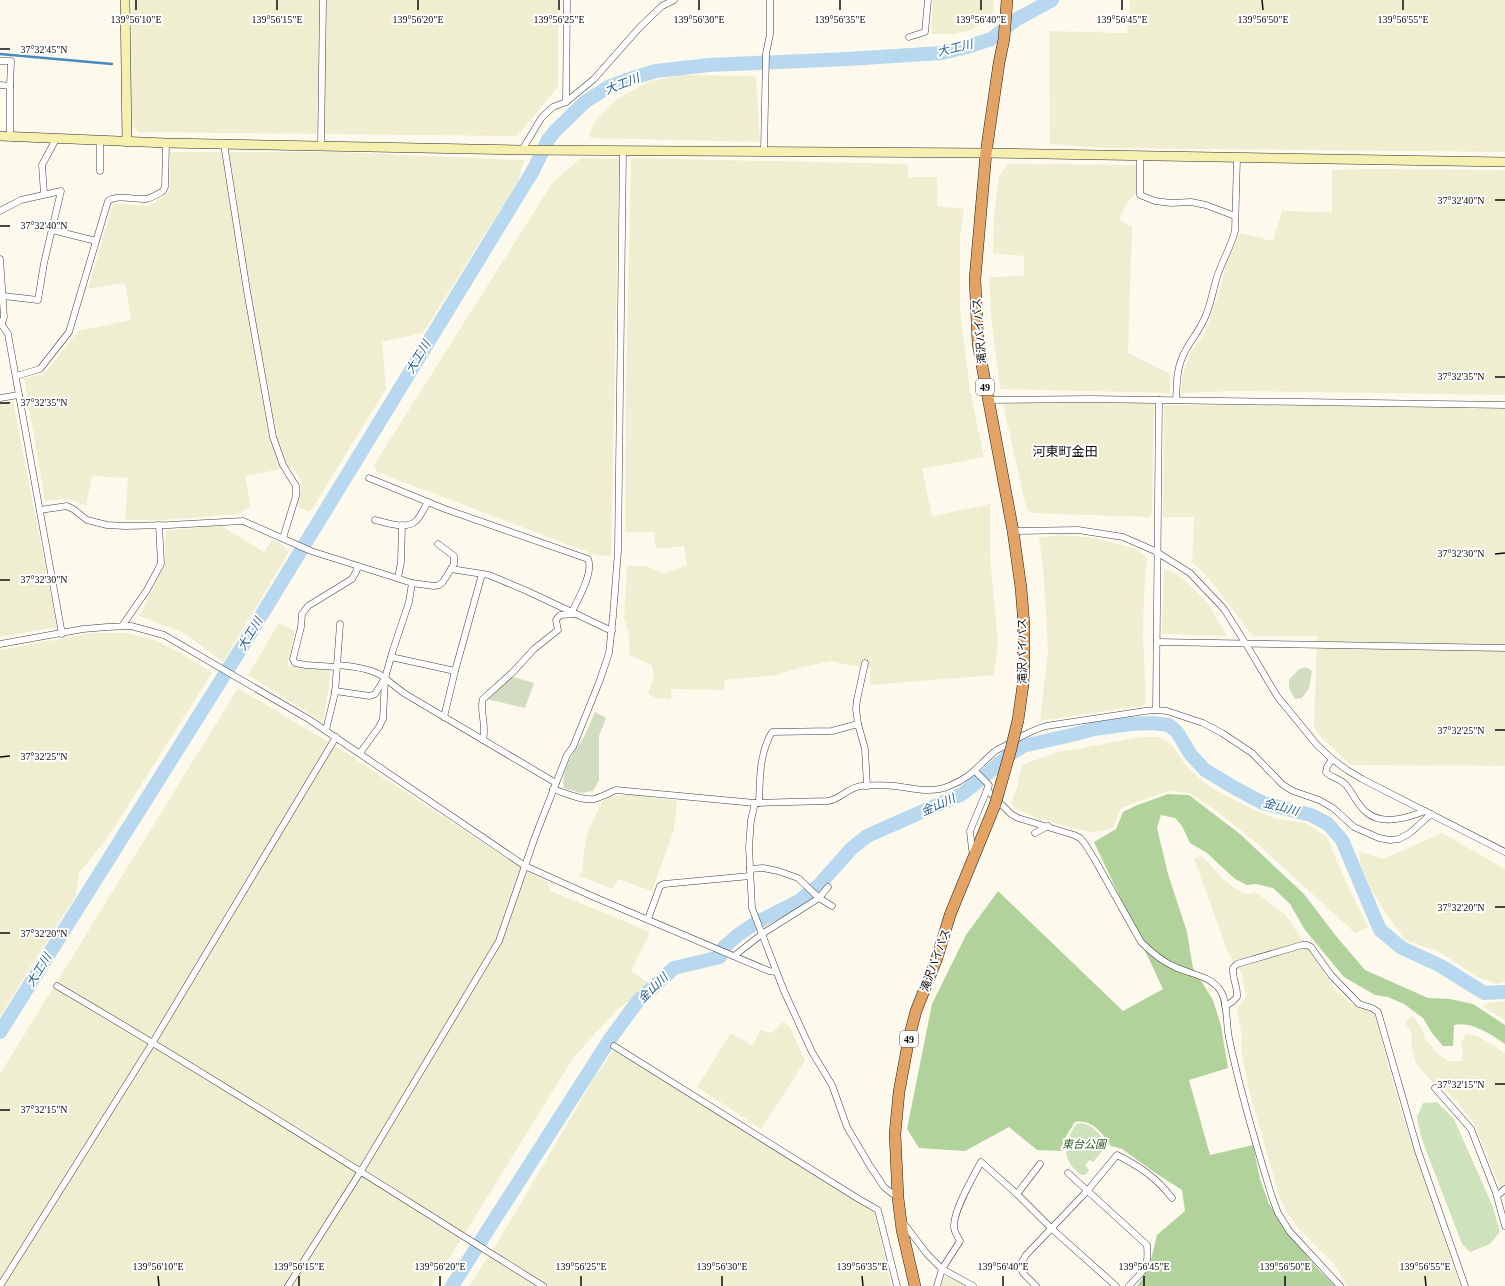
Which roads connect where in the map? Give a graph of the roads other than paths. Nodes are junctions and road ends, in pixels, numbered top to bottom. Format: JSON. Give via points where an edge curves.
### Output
{"nodes":[{"id":1,"x":125,"y":0,"type":"edge"},
{"id":2,"x":323,"y":0,"type":"edge"},
{"id":3,"x":567,"y":0,"type":"edge"},
{"id":4,"x":670,"y":0,"type":"edge"},
{"id":5,"x":770,"y":0,"type":"edge"},
{"id":6,"x":928,"y":0,"type":"edge"},
{"id":7,"x":1007,"y":1,"type":"edge"},
{"id":8,"x":909,"y":38,"type":"dead end"},
{"id":9,"x":0,"y":60,"type":"edge"},
{"id":10,"x":0,"y":85,"type":"edge"},
{"id":11,"x":10,"y":86,"type":"junction"},
{"id":12,"x":566,"y":102,"type":"junction"},
{"id":13,"x":0,"y":136,"type":"edge"},
{"id":14,"x":10,"y":136,"type":"junction"},
{"id":15,"x":56,"y":139,"type":"junction"},
{"id":16,"x":100,"y":141,"type":"junction"},
{"id":17,"x":127,"y":142,"type":"junction"},
{"id":18,"x":166,"y":143,"type":"junction"},
{"id":19,"x":224,"y":144,"type":"junction"},
{"id":20,"x":321,"y":146,"type":"junction"},
{"id":21,"x":522,"y":150,"type":"junction"},
{"id":22,"x":623,"y":150,"type":"junction"},
{"id":23,"x":764,"y":151,"type":"junction"},
{"id":24,"x":986,"y":153,"type":"junction"},
{"id":25,"x":1140,"y":156,"type":"junction"},
{"id":26,"x":1238,"y":158,"type":"junction"},
{"id":27,"x":1505,"y":162,"type":"edge"},
{"id":28,"x":100,"y":171,"type":"dead end"},
{"id":29,"x":44,"y":194,"type":"junction"},
{"id":30,"x":0,"y":211,"type":"edge"},
{"id":31,"x":1235,"y":216,"type":"junction"},
{"id":32,"x":52,"y":230,"type":"junction"},
{"id":33,"x":96,"y":241,"type":"junction"},
{"id":34,"x":0,"y":258,"type":"edge"},
{"id":35,"x":3,"y":296,"type":"junction"},
{"id":36,"x":1,"y":322,"type":"edge"},
{"id":37,"x":16,"y":376,"type":"junction"},
{"id":38,"x":19,"y":395,"type":"junction"},
{"id":39,"x":0,"y":398,"type":"edge"},
{"id":40,"x":988,"y":400,"type":"junction"},
{"id":41,"x":1159,"y":400,"type":"junction"},
{"id":42,"x":1176,"y":400,"type":"junction"},
{"id":43,"x":1505,"y":405,"type":"edge"},
{"id":44,"x":369,"y":478,"type":"dead end"},
{"id":45,"x":428,"y":502,"type":"junction"},
{"id":46,"x":40,"y":510,"type":"junction"},
{"id":47,"x":375,"y":520,"type":"dead end"},
{"id":48,"x":159,"y":525,"type":"junction"},
{"id":49,"x":402,"y":525,"type":"junction"},
{"id":50,"x":1013,"y":531,"type":"junction"},
{"id":51,"x":282,"y":538,"type":"junction"},
{"id":52,"x":438,"y":544,"type":"dead end"},
{"id":53,"x":1158,"y":553,"type":"junction"},
{"id":54,"x":358,"y":566,"type":"junction"},
{"id":55,"x":451,"y":568,"type":"junction"},
{"id":56,"x":482,"y":574,"type":"junction"},
{"id":57,"x":398,"y":578,"type":"junction"},
{"id":58,"x":412,"y":583,"type":"junction"},
{"id":59,"x":574,"y":613,"type":"junction"},
{"id":60,"x":340,"y":624,"type":"dead end"},
{"id":61,"x":122,"y":626,"type":"junction"},
{"id":62,"x":612,"y":630,"type":"junction"},
{"id":63,"x":62,"y":634,"type":"junction"},
{"id":64,"x":1157,"y":642,"type":"junction"},
{"id":65,"x":1246,"y":643,"type":"junction"},
{"id":66,"x":0,"y":644,"type":"edge"},
{"id":67,"x":1505,"y":648,"type":"edge"},
{"id":68,"x":391,"y":656,"type":"junction"},
{"id":69,"x":865,"y":663,"type":"dead end"},
{"id":70,"x":337,"y":666,"type":"junction"},
{"id":71,"x":455,"y":671,"type":"junction"},
{"id":72,"x":385,"y":678,"type":"junction"},
{"id":73,"x":335,"y":691,"type":"junction"},
{"id":74,"x":1156,"y":710,"type":"junction"},
{"id":75,"x":444,"y":717,"type":"junction"},
{"id":76,"x":858,"y":724,"type":"junction"},
{"id":77,"x":326,"y":730,"type":"junction"},
{"id":78,"x":336,"y":737,"type":"junction"},
{"id":79,"x":483,"y":740,"type":"junction"},
{"id":80,"x":360,"y":753,"type":"junction"},
{"id":81,"x":1332,"y":760,"type":"junction"},
{"id":82,"x":975,"y":771,"type":"junction"},
{"id":83,"x":555,"y":786,"type":"junction"},
{"id":84,"x":867,"y":786,"type":"junction"},
{"id":85,"x":987,"y":790,"type":"junction"},
{"id":86,"x":757,"y":803,"type":"junction"},
{"id":87,"x":1428,"y":813,"type":"junction"},
{"id":88,"x":1048,"y":826,"type":"junction"},
{"id":89,"x":1035,"y":833,"type":"dead end"},
{"id":90,"x":1505,"y":852,"type":"edge"},
{"id":91,"x":976,"y":854,"type":"junction"},
{"id":92,"x":525,"y":866,"type":"junction"},
{"id":93,"x":750,"y":869,"type":"junction"},
{"id":94,"x":750,"y":876,"type":"junction"},
{"id":95,"x":828,"y":887,"type":"dead end"},
{"id":96,"x":819,"y":898,"type":"junction"},
{"id":97,"x":832,"y":906,"type":"dead end"},
{"id":98,"x":648,"y":920,"type":"junction"},
{"id":99,"x":762,"y":934,"type":"junction"},
{"id":100,"x":734,"y":956,"type":"junction"},
{"id":101,"x":776,"y":972,"type":"junction"},
{"id":102,"x":57,"y":986,"type":"dead end"},
{"id":103,"x":1225,"y":1006,"type":"junction"},
{"id":104,"x":153,"y":1042,"type":"junction"},
{"id":105,"x":614,"y":1046,"type":"dead end"},
{"id":106,"x":1435,"y":1088,"type":"dead end"},
{"id":107,"x":1040,"y":1164,"type":"dead end"},
{"id":108,"x":361,"y":1171,"type":"junction"},
{"id":109,"x":1068,"y":1174,"type":"dead end"},
{"id":110,"x":1088,"y":1190,"type":"junction"},
{"id":111,"x":1505,"y":1190,"type":"edge"},
{"id":112,"x":1017,"y":1194,"type":"junction"},
{"id":113,"x":1496,"y":1196,"type":"junction"},
{"id":114,"x":898,"y":1198,"type":"junction"},
{"id":115,"x":1172,"y":1198,"type":"dead end"},
{"id":116,"x":900,"y":1218,"type":"junction"},
{"id":117,"x":1505,"y":1226,"type":"edge"},
{"id":118,"x":1052,"y":1229,"type":"junction"},
{"id":119,"x":942,"y":1270,"type":"junction"},
{"id":120,"x":0,"y":1286,"type":"edge"},
{"id":121,"x":288,"y":1286,"type":"edge"},
{"id":122,"x":542,"y":1286,"type":"edge"},
{"id":123,"x":897,"y":1286,"type":"edge"},
{"id":124,"x":914,"y":1286,"type":"edge"},
{"id":125,"x":937,"y":1286,"type":"edge"},
{"id":126,"x":973,"y":1286,"type":"edge"},
{"id":127,"x":1036,"y":1286,"type":"edge"},
{"id":128,"x":1116,"y":1286,"type":"edge"},
{"id":129,"x":1129,"y":1286,"type":"edge"},
{"id":130,"x":1340,"y":1286,"type":"edge"},
{"id":131,"x":1465,"y":1286,"type":"edge"}],
"edges":[{"from":1,"to":17,"type":"street"},
{"from":2,"to":20,"type":"street"},
{"from":3,"to":12,"type":"street"},
{"from":4,"to":12,"type":"street","via":[[640,27],[594,79]]},
{"from":5,"to":23,"type":"street"},
{"from":6,"to":8,"type":"street","via":[[925,32]]},
{"from":7,"to":24,"type":"highway","name":"滝沢バイパス","number":"49"},
{"from":9,"to":11,"type":"street","via":[[11,61]]},
{"from":10,"to":11,"type":"street"},
{"from":11,"to":14,"type":"street"},
{"from":12,"to":21,"type":"street","via":[[553,107],[542,117]]},
{"from":13,"to":14,"type":"street"},
{"from":14,"to":15,"type":"street"},
{"from":15,"to":16,"type":"street"},
{"from":15,"to":29,"type":"street","via":[[42,165]]},
{"from":16,"to":17,"type":"street"},
{"from":16,"to":28,"type":"street"},
{"from":17,"to":18,"type":"street"},
{"from":18,"to":19,"type":"street"},
{"from":18,"to":33,"type":"street","via":[[163,191],[151,198],[111,200],[107,205]]},
{"from":19,"to":20,"type":"street"},
{"from":19,"to":51,"type":"street","via":[[273,437],[283,465],[296,486],[296,496]]},
{"from":20,"to":21,"type":"street"},
{"from":21,"to":22,"type":"street"},
{"from":22,"to":23,"type":"street"},
{"from":22,"to":62,"type":"street","via":[[618,544]]},
{"from":23,"to":24,"type":"street"},
{"from":24,"to":25,"type":"street"},
{"from":24,"to":40,"type":"highway","name":"滝沢バイパス","number":"49","via":[[975,279],[978,344]]},
{"from":25,"to":26,"type":"street"},
{"from":25,"to":31,"type":"street","via":[[1140,195],[1155,201],[1206,205]]},
{"from":26,"to":27,"type":"street"},
{"from":26,"to":31,"type":"street"},
{"from":29,"to":30,"type":"street","via":[[21,200]]},
{"from":29,"to":32,"type":"street","via":[[61,190]]},
{"from":31,"to":42,"type":"street","via":[[1235,231],[1217,277],[1206,315],[1180,362]]},
{"from":32,"to":33,"type":"street"},
{"from":32,"to":35,"type":"street","via":[[38,300]]},
{"from":33,"to":37,"type":"street","via":[[69,332],[40,369]]},
{"from":34,"to":35,"type":"street"},
{"from":35,"to":36,"type":"street","via":[[4,317]]},
{"from":36,"to":37,"type":"street","via":[[8,334]]},
{"from":37,"to":38,"type":"street"},
{"from":38,"to":39,"type":"street"},
{"from":38,"to":46,"type":"street"},
{"from":40,"to":41,"type":"street"},
{"from":40,"to":50,"type":"highway","name":"滝沢バイパス","number":"49"},
{"from":41,"to":42,"type":"street"},
{"from":41,"to":53,"type":"street"},
{"from":42,"to":43,"type":"street"},
{"from":44,"to":45,"type":"street"},
{"from":45,"to":49,"type":"street","via":[[417,520],[412,524]]},
{"from":45,"to":59,"type":"street","via":[[588,559],[590,568]]},
{"from":46,"to":48,"type":"street","via":[[67,506],[96,523],[125,526]]},
{"from":46,"to":63,"type":"street"},
{"from":47,"to":49,"type":"street"},
{"from":48,"to":51,"type":"street","via":[[243,521]]},
{"from":48,"to":61,"type":"street","via":[[160,564],[147,590]]},
{"from":49,"to":57,"type":"street"},
{"from":50,"to":53,"type":"street","via":[[1078,530],[1123,537]]},
{"from":50,"to":91,"type":"highway","name":"滝沢バイパス","number":"49","bridge":true,"via":[[1021,588],[1023,685],[1011,749],[995,805]]},
{"from":51,"to":54,"type":"street","via":[[311,551]]},
{"from":52,"to":55,"type":"street","via":[[454,556]]},
{"from":53,"to":64,"type":"street"},
{"from":53,"to":65,"type":"street","via":[[1190,573],[1224,609]]},
{"from":54,"to":57,"type":"street"},
{"from":54,"to":70,"type":"street","via":[[352,578],[308,606],[302,614],[293,659],[295,663]]},
{"from":55,"to":56,"type":"street"},
{"from":55,"to":58,"type":"street","via":[[439,585]]},
{"from":56,"to":59,"type":"street"},
{"from":56,"to":71,"type":"street"},
{"from":57,"to":58,"type":"street"},
{"from":58,"to":68,"type":"street","via":[[409,602]]},
{"from":59,"to":62,"type":"street"},
{"from":59,"to":79,"type":"street","via":[[560,615],[556,620],[558,630],[534,649],[483,699]]},
{"from":60,"to":70,"type":"street"},
{"from":61,"to":63,"type":"street","via":[[83,629]]},
{"from":61,"to":77,"type":"street","via":[[164,635]]},
{"from":62,"to":83,"type":"street","via":[[609,653],[600,680]]},
{"from":63,"to":66,"type":"street"},
{"from":64,"to":65,"type":"street"},
{"from":64,"to":74,"type":"street"},
{"from":65,"to":67,"type":"street"},
{"from":65,"to":81,"type":"street","via":[[1277,696]]},
{"from":68,"to":71,"type":"street"},
{"from":68,"to":72,"type":"street"},
{"from":69,"to":76,"type":"street","via":[[857,700]]},
{"from":70,"to":72,"type":"street","via":[[353,666]]},
{"from":70,"to":73,"type":"street"},
{"from":71,"to":75,"type":"street"},
{"from":72,"to":73,"type":"street","via":[[375,694],[370,696]]},
{"from":72,"to":75,"type":"street","via":[[407,695]]},
{"from":72,"to":80,"type":"street","via":[[383,719]]},
{"from":73,"to":77,"type":"street"},
{"from":74,"to":82,"type":"street","via":[[1030,730],[992,753]]},
{"from":74,"to":87,"type":"street","via":[[1203,723],[1222,733],[1252,753],[1293,792],[1324,802],[1354,827],[1379,838],[1390,840],[1410,833]]},
{"from":75,"to":79,"type":"street"},
{"from":76,"to":84,"type":"street","via":[[865,749]]},
{"from":76,"to":86,"type":"street","via":[[832,731],[772,732],[766,742],[762,760]]},
{"from":77,"to":78,"type":"street"},
{"from":78,"to":80,"type":"street"},
{"from":78,"to":104,"type":"street"},
{"from":79,"to":83,"type":"street"},
{"from":80,"to":92,"type":"street"},
{"from":81,"to":87,"type":"street"},
{"from":81,"to":87,"type":"street","via":[[1327,767],[1328,775],[1343,782],[1365,812],[1372,816],[1391,820]]},
{"from":82,"to":84,"type":"street","via":[[961,781],[937,789]]},
{"from":82,"to":85,"type":"street","via":[[989,785]]},
{"from":83,"to":86,"type":"street","via":[[585,799],[600,797],[616,790]]},
{"from":83,"to":92,"type":"street"},
{"from":84,"to":86,"type":"street","via":[[852,788],[828,801]]},
{"from":85,"to":88,"type":"street","via":[[1011,814]]},
{"from":85,"to":91,"type":"street","via":[[970,832],[972,850]]},
{"from":86,"to":93,"type":"street","via":[[749,831]]},
{"from":87,"to":90,"type":"street"},
{"from":88,"to":89,"type":"street"},
{"from":88,"to":103,"type":"street","via":[[1074,834],[1082,841],[1141,942],[1151,953],[1174,967],[1213,983],[1222,994]]},
{"from":91,"to":114,"type":"highway","name":"滝沢バイパス","number":"49","via":[[950,915],[909,1038],[899,1092],[895,1134]]},
{"from":92,"to":98,"type":"street"},
{"from":92,"to":108,"type":"street","via":[[499,941]]},
{"from":93,"to":94,"type":"street"},
{"from":93,"to":96,"type":"street","via":[[763,868],[798,878]]},
{"from":94,"to":98,"type":"street","via":[[664,884],[660,886]]},
{"from":94,"to":99,"type":"street","via":[[752,908]]},
{"from":95,"to":96,"type":"street"},
{"from":96,"to":97,"type":"street"},
{"from":96,"to":99,"type":"street"},
{"from":98,"to":100,"type":"street"},
{"from":99,"to":100,"type":"street"},
{"from":99,"to":101,"type":"street"},
{"from":100,"to":101,"type":"street"},
{"from":101,"to":114,"type":"street","via":[[812,1052],[832,1085],[850,1132],[884,1187]]},
{"from":102,"to":104,"type":"street"},
{"from":103,"to":130,"type":"street","via":[[1228,1036],[1235,1065],[1278,1213],[1290,1232]]},
{"from":103,"to":131,"type":"street","via":[[1237,997],[1233,971],[1237,964],[1308,945],[1331,975],[1359,1004],[1378,1012],[1418,1151]]},
{"from":104,"to":108,"type":"street"},
{"from":104,"to":120,"type":"street"},
{"from":105,"to":123,"type":"street","via":[[878,1210]]},
{"from":106,"to":113,"type":"street","via":[[1471,1129]]},
{"from":107,"to":112,"type":"street"},
{"from":108,"to":121,"type":"street"},
{"from":108,"to":122,"type":"street"},
{"from":109,"to":110,"type":"street"},
{"from":110,"to":115,"type":"street","via":[[1117,1154],[1141,1167]]},
{"from":110,"to":118,"type":"street"},
{"from":110,"to":129,"type":"street","via":[[1147,1245],[1146,1267]]},
{"from":111,"to":113,"type":"street"},
{"from":112,"to":118,"type":"street"},
{"from":112,"to":119,"type":"street","via":[[981,1162],[954,1220],[954,1228],[960,1241]]},
{"from":113,"to":117,"type":"street"},
{"from":114,"to":116,"type":"highway","name":"滝沢バイパス","number":"49"},
{"from":116,"to":119,"type":"street"},
{"from":116,"to":124,"type":"highway","name":"滝沢バイパス","number":"49"},
{"from":118,"to":127,"type":"street","via":[[1026,1255],[1020,1265],[1023,1273]]},
{"from":118,"to":128,"type":"street"},
{"from":119,"to":125,"type":"street"},
{"from":119,"to":126,"type":"street"}]}
